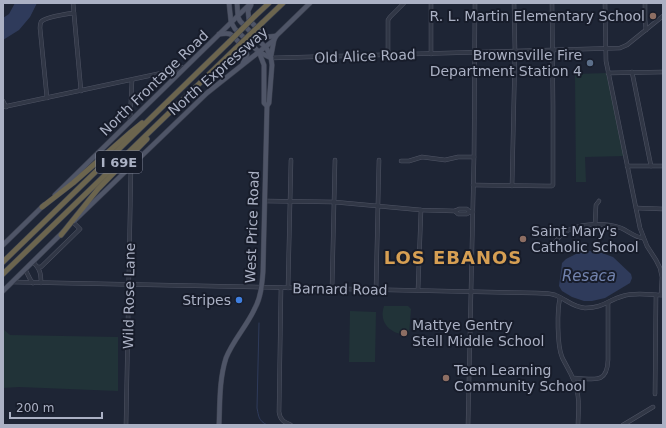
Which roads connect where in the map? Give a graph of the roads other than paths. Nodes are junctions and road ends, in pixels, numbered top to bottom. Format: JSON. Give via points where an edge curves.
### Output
{"nodes":[{"id":1,"x":73,"y":3,"type":"edge"},
{"id":2,"x":229,"y":3,"type":"edge"},
{"id":3,"x":237,"y":3,"type":"edge"},
{"id":4,"x":251,"y":3,"type":"edge"},
{"id":5,"x":269,"y":3,"type":"edge"},
{"id":6,"x":283,"y":3,"type":"edge"},
{"id":7,"x":310,"y":3,"type":"edge"},
{"id":8,"x":404,"y":3,"type":"edge"},
{"id":9,"x":431,"y":3,"type":"edge"},
{"id":10,"x":474,"y":3,"type":"edge"},
{"id":11,"x":514,"y":3,"type":"edge"},
{"id":12,"x":552,"y":3,"type":"edge"},
{"id":13,"x":605,"y":3,"type":"edge"},
{"id":14,"x":645,"y":3,"type":"edge"},
{"id":15,"x":74,"y":13,"type":"junction"},
{"id":16,"x":663,"y":16,"type":"edge"},
{"id":17,"x":238,"y":17,"type":"junction"},
{"id":18,"x":231,"y":22,"type":"junction"},
{"id":19,"x":224,"y":30,"type":"junction"},
{"id":20,"x":646,"y":30,"type":"junction"},
{"id":21,"x":219,"y":34,"type":"junction"},
{"id":22,"x":275,"y":38,"type":"junction"},
{"id":23,"x":265,"y":47,"type":"junction"},
{"id":24,"x":606,"y":49,"type":"junction"},
{"id":25,"x":552,"y":50,"type":"junction"},
{"id":26,"x":515,"y":51,"type":"junction"},
{"id":27,"x":259,"y":52,"type":"junction"},
{"id":28,"x":475,"y":53,"type":"junction"},
{"id":29,"x":388,"y":54,"type":"junction"},
{"id":30,"x":431,"y":54,"type":"junction"},
{"id":31,"x":271,"y":58,"type":"junction"},
{"id":32,"x":241,"y":66,"type":"junction"},
{"id":33,"x":186,"y":67,"type":"junction"},
{"id":34,"x":632,"y":72,"type":"junction"},
{"id":35,"x":663,"y":72,"type":"edge"},
{"id":36,"x":608,"y":73,"type":"junction"},
{"id":37,"x":132,"y":80,"type":"junction"},
{"id":38,"x":81,"y":91,"type":"junction"},
{"id":39,"x":47,"y":98,"type":"junction"},
{"id":40,"x":3,"y":101,"type":"edge"},
{"id":41,"x":267,"y":106,"type":"junction"},
{"id":42,"x":4,"y":107,"type":"edge"},
{"id":43,"x":160,"y":109,"type":"junction"},
{"id":44,"x":164,"y":118,"type":"junction"},
{"id":45,"x":130,"y":121,"type":"junction"},
{"id":46,"x":474,"y":157,"type":"junction"},
{"id":47,"x":292,"y":160,"type":"dead end"},
{"id":48,"x":335,"y":160,"type":"dead end"},
{"id":49,"x":379,"y":160,"type":"dead end"},
{"id":50,"x":400,"y":161,"type":"dead end"},
{"id":51,"x":131,"y":166,"type":"junction"},
{"id":52,"x":628,"y":166,"type":"junction"},
{"id":53,"x":651,"y":166,"type":"junction"},
{"id":54,"x":663,"y":166,"type":"edge"},
{"id":55,"x":473,"y":185,"type":"junction"},
{"id":56,"x":512,"y":186,"type":"junction"},
{"id":57,"x":265,"y":201,"type":"junction"},
{"id":58,"x":290,"y":201,"type":"junction"},
{"id":59,"x":599,"y":201,"type":"dead end"},
{"id":60,"x":334,"y":202,"type":"junction"},
{"id":61,"x":377,"y":206,"type":"junction"},
{"id":62,"x":42,"y":207,"type":"junction"},
{"id":63,"x":636,"y":208,"type":"junction"},
{"id":64,"x":663,"y":209,"type":"edge"},
{"id":65,"x":421,"y":210,"type":"junction"},
{"id":66,"x":471,"y":212,"type":"junction"},
{"id":67,"x":73,"y":222,"type":"junction"},
{"id":68,"x":595,"y":225,"type":"junction"},
{"id":69,"x":61,"y":235,"type":"junction"},
{"id":70,"x":643,"y":238,"type":"junction"},
{"id":71,"x":3,"y":244,"type":"edge"},
{"id":72,"x":549,"y":249,"type":"dead end"},
{"id":73,"x":3,"y":262,"type":"edge"},
{"id":74,"x":33,"y":262,"type":"junction"},
{"id":75,"x":38,"y":267,"type":"junction"},
{"id":76,"x":25,"y":269,"type":"junction"},
{"id":77,"x":3,"y":274,"type":"edge"},
{"id":78,"x":12,"y":282,"type":"junction"},
{"id":79,"x":33,"y":283,"type":"junction"},
{"id":80,"x":41,"y":283,"type":"junction"},
{"id":81,"x":129,"y":285,"type":"junction"},
{"id":82,"x":261,"y":288,"type":"junction"},
{"id":83,"x":281,"y":288,"type":"junction"},
{"id":84,"x":288,"y":288,"type":"junction"},
{"id":85,"x":332,"y":289,"type":"junction"},
{"id":86,"x":376,"y":289,"type":"junction"},
{"id":87,"x":418,"y":290,"type":"junction"},
{"id":88,"x":3,"y":291,"type":"edge"},
{"id":89,"x":471,"y":291,"type":"junction"},
{"id":90,"x":656,"y":295,"type":"junction"},
{"id":91,"x":662,"y":295,"type":"edge"},
{"id":92,"x":560,"y":298,"type":"junction"},
{"id":93,"x":608,"y":303,"type":"junction"},
{"id":94,"x":573,"y":378,"type":"junction"},
{"id":95,"x":655,"y":394,"type":"dead end"},
{"id":96,"x":653,"y":407,"type":"dead end"},
{"id":97,"x":126,"y":425,"type":"edge"},
{"id":98,"x":219,"y":425,"type":"edge"},
{"id":99,"x":291,"y":425,"type":"edge"},
{"id":100,"x":468,"y":425,"type":"edge"},
{"id":101,"x":578,"y":425,"type":"edge"},
{"id":102,"x":623,"y":425,"type":"edge"}],
"edges":[{"from":1,"to":15,"type":"street"},
{"from":2,"to":18,"type":"main road"},
{"from":2,"to":19,"type":"main road"},
{"from":3,"to":17,"type":"main road"},
{"from":4,"to":17,"type":"main road","name":"North Frontage Road"},
{"from":4,"to":22,"type":"main road","via":[[248,11],[249,20],[267,37]]},
{"from":5,"to":43,"type":"highway","name":"North Expressway","number":"I 69E","bridge":true},
{"from":6,"to":44,"type":"highway","name":"North Expressway","number":"I 69E","bridge":true},
{"from":7,"to":22,"type":"main road","name":"North Expressway"},
{"from":8,"to":29,"type":"street","via":[[388,20]]},
{"from":9,"to":30,"type":"street"},
{"from":10,"to":28,"type":"street"},
{"from":11,"to":26,"type":"street"},
{"from":12,"to":25,"type":"street"},
{"from":13,"to":24,"type":"street"},
{"from":14,"to":20,"type":"street"},
{"from":15,"to":38,"type":"street"},
{"from":15,"to":39,"type":"street","via":[[47,18],[41,22]]},
{"from":16,"to":20,"type":"street","name":"Old Alice Road"},
{"from":17,"to":18,"type":"main road","name":"North Frontage Road"},
{"from":17,"to":23,"type":"main road","name":"West Price Road"},
{"from":18,"to":19,"type":"main road","name":"North Frontage Road"},
{"from":18,"to":27,"type":"main road"},
{"from":19,"to":21,"type":"main road","name":"North Frontage Road"},
{"from":20,"to":24,"type":"street","name":"Old Alice Road","via":[[623,47]]},
{"from":21,"to":32,"type":"main road","via":[[231,34],[246,51],[246,58]]},
{"from":21,"to":33,"type":"main road","name":"North Frontage Road"},
{"from":22,"to":23,"type":"main road","name":"North Expressway"},
{"from":22,"to":31,"type":"main road"},
{"from":23,"to":27,"type":"main road","name":"North Expressway"},
{"from":23,"to":31,"type":"main road","name":"West Price Road"},
{"from":24,"to":25,"type":"street","name":"Old Alice Road"},
{"from":24,"to":36,"type":"street"},
{"from":25,"to":26,"type":"street","name":"Old Alice Road"},
{"from":25,"to":56,"type":"street","via":[[553,185]]},
{"from":26,"to":28,"type":"street","name":"Old Alice Road"},
{"from":26,"to":56,"type":"street"},
{"from":27,"to":31,"type":"main road"},
{"from":27,"to":32,"type":"main road","name":"North Expressway"},
{"from":27,"to":41,"type":"main road","via":[[264,65],[264,102]]},
{"from":28,"to":30,"type":"street","name":"Old Alice Road"},
{"from":28,"to":46,"type":"street"},
{"from":29,"to":30,"type":"street","name":"Old Alice Road"},
{"from":29,"to":31,"type":"street","name":"Old Alice Road"},
{"from":31,"to":41,"type":"main road","name":"West Price Road"},
{"from":32,"to":51,"type":"main road","name":"North Expressway","via":[[207,93]]},
{"from":33,"to":37,"type":"street"},
{"from":33,"to":45,"type":"main road","name":"North Frontage Road"},
{"from":34,"to":35,"type":"street"},
{"from":34,"to":36,"type":"street"},
{"from":34,"to":53,"type":"street"},
{"from":36,"to":52,"type":"street"},
{"from":37,"to":38,"type":"street"},
{"from":37,"to":45,"type":"street"},
{"from":38,"to":39,"type":"street"},
{"from":39,"to":42,"type":"street"},
{"from":40,"to":42,"type":"street"},
{"from":41,"to":57,"type":"main road","name":"West Price Road"},
{"from":43,"to":62,"type":"highway"},
{"from":43,"to":73,"type":"highway","name":"North Expressway","number":"I 69E"},
{"from":44,"to":69,"type":"highway","via":[[98,189]]},
{"from":44,"to":77,"type":"highway","name":"North Expressway","number":"I 69E"},
{"from":45,"to":62,"type":"main road","name":"North Frontage Road"},
{"from":46,"to":50,"type":"street","via":[[445,160],[422,157]]},
{"from":46,"to":55,"type":"street"},
{"from":47,"to":58,"type":"street"},
{"from":48,"to":60,"type":"street"},
{"from":49,"to":61,"type":"street"},
{"from":51,"to":67,"type":"main road","name":"North Expressway"},
{"from":51,"to":81,"type":"street","name":"Wild Rose Lane"},
{"from":52,"to":53,"type":"street"},
{"from":52,"to":63,"type":"street"},
{"from":53,"to":54,"type":"street"},
{"from":55,"to":56,"type":"street"},
{"from":55,"to":66,"type":"street"},
{"from":57,"to":58,"type":"street"},
{"from":57,"to":82,"type":"main road","name":"West Price Road"},
{"from":58,"to":60,"type":"street"},
{"from":58,"to":84,"type":"street"},
{"from":59,"to":68,"type":"street","via":[[596,205]]},
{"from":60,"to":61,"type":"street"},
{"from":60,"to":85,"type":"street"},
{"from":61,"to":65,"type":"street"},
{"from":61,"to":86,"type":"street"},
{"from":62,"to":71,"type":"main road","name":"North Frontage Road"},
{"from":63,"to":64,"type":"street"},
{"from":63,"to":70,"type":"street"},
{"from":65,"to":66,"type":"street","via":[[455,211],[458,214]]},
{"from":65,"to":87,"type":"street"},
{"from":66,"to":89,"type":"street"},
{"from":67,"to":69,"type":"main road","name":"North Expressway"},
{"from":67,"to":75,"type":"street","via":[[80,229],[41,267]]},
{"from":68,"to":70,"type":"street","via":[[617,227]]},
{"from":68,"to":72,"type":"street","via":[[569,230]]},
{"from":69,"to":74,"type":"main road","name":"North Expressway"},
{"from":70,"to":91,"type":"street","via":[[660,268]]},
{"from":74,"to":75,"type":"street"},
{"from":74,"to":76,"type":"main road","name":"North Expressway"},
{"from":75,"to":80,"type":"street"},
{"from":76,"to":78,"type":"main road","name":"North Expressway"},
{"from":76,"to":79,"type":"street"},
{"from":78,"to":79,"type":"street","name":"Barnard Road"},
{"from":78,"to":88,"type":"main road","name":"North Expressway"},
{"from":79,"to":80,"type":"street","name":"Barnard Road"},
{"from":80,"to":81,"type":"street","name":"Barnard Road"},
{"from":81,"to":82,"type":"street","name":"Barnard Road"},
{"from":81,"to":97,"type":"street","name":"Wild Rose Lane"},
{"from":82,"to":83,"type":"street","name":"Barnard Road"},
{"from":82,"to":98,"type":"main road","name":"West Price Road","via":[[256,307],[229,351],[224,364],[220,384]]},
{"from":83,"to":84,"type":"street","name":"Barnard Road"},
{"from":83,"to":99,"type":"street","via":[[279,412],[282,421]]},
{"from":84,"to":85,"type":"street","name":"Barnard Road"},
{"from":85,"to":86,"type":"street","name":"Barnard Road"},
{"from":86,"to":87,"type":"street","name":"Barnard Road"},
{"from":87,"to":89,"type":"street","name":"Barnard Road"},
{"from":89,"to":92,"type":"street","name":"Barnard Road","via":[[546,293]]},
{"from":89,"to":100,"type":"street"},
{"from":90,"to":91,"type":"street","name":"Barnard Road"},
{"from":90,"to":93,"type":"street","name":"Barnard Road","via":[[626,295]]},
{"from":90,"to":95,"type":"street"},
{"from":92,"to":93,"type":"street","name":"Barnard Road","via":[[582,308]]},
{"from":92,"to":94,"type":"street","via":[[559,346]]},
{"from":93,"to":94,"type":"street","via":[[606,373],[598,378]]},
{"from":94,"to":101,"type":"street","via":[[578,394]]},
{"from":96,"to":102,"type":"street"}]}
